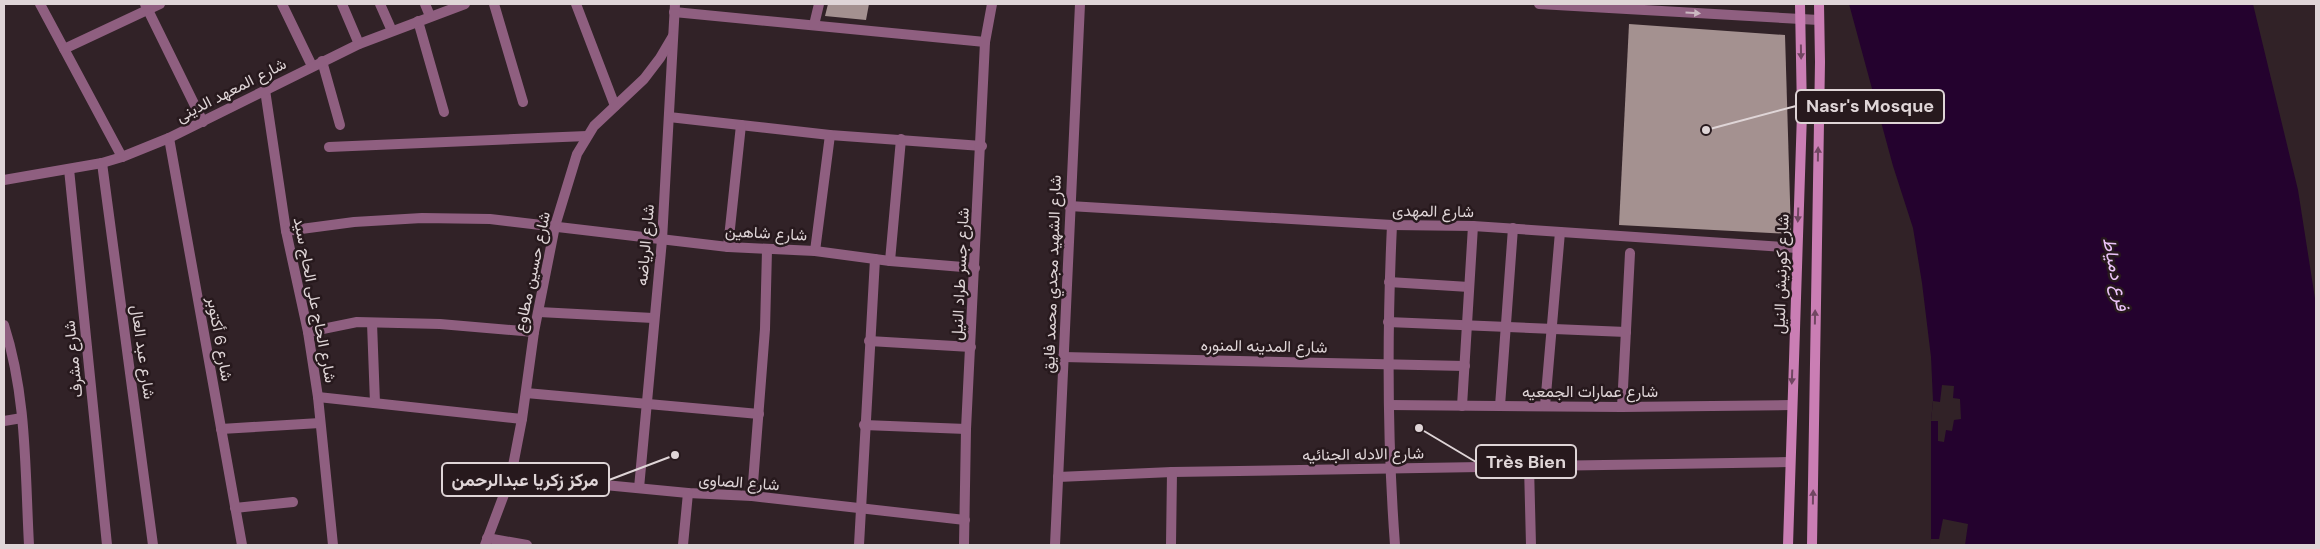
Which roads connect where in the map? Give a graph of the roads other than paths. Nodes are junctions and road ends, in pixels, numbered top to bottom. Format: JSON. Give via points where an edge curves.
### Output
{"nodes":[{"id":1,"x":40,"y":4,"type":"edge"},
{"id":2,"x":160,"y":4,"type":"edge"},
{"id":3,"x":282,"y":4,"type":"edge"},
{"id":4,"x":342,"y":4,"type":"edge"},
{"id":5,"x":380,"y":4,"type":"edge"},
{"id":6,"x":425,"y":4,"type":"edge"},
{"id":7,"x":465,"y":4,"type":"edge"},
{"id":8,"x":494,"y":4,"type":"edge"},
{"id":9,"x":576,"y":4,"type":"edge"},
{"id":10,"x":819,"y":4,"type":"edge"},
{"id":11,"x":992,"y":4,"type":"edge"},
{"id":12,"x":1080,"y":4,"type":"edge"},
{"id":13,"x":1539,"y":4,"type":"edge"},
{"id":14,"x":1800,"y":4,"type":"edge"},
{"id":15,"x":1819,"y":4,"type":"edge"},
{"id":16,"x":1607,"y":6,"type":"edge"},
{"id":17,"x":147,"y":7,"type":"edge"},
{"id":18,"x":675,"y":8,"type":"edge"},
{"id":19,"x":430,"y":16,"type":"junction"},
{"id":20,"x":1801,"y":20,"type":"junction"},
{"id":21,"x":1819,"y":20,"type":"junction"},
{"id":22,"x":418,"y":21,"type":"junction"},
{"id":23,"x":814,"y":25,"type":"junction"},
{"id":24,"x":392,"y":31,"type":"junction"},
{"id":25,"x":673,"y":36,"type":"junction"},
{"id":26,"x":986,"y":42,"type":"junction"},
{"id":27,"x":359,"y":44,"type":"junction"},
{"id":28,"x":64,"y":49,"type":"junction"},
{"id":29,"x":317,"y":64,"type":"junction"},
{"id":30,"x":265,"y":90,"type":"junction"},
{"id":31,"x":523,"y":102,"type":"dead end"},
{"id":32,"x":615,"y":106,"type":"junction"},
{"id":33,"x":444,"y":112,"type":"dead end"},
{"id":34,"x":669,"y":117,"type":"junction"},
{"id":35,"x":204,"y":122,"type":"junction"},
{"id":36,"x":340,"y":125,"type":"dead end"},
{"id":37,"x":741,"y":125,"type":"junction"},
{"id":38,"x":830,"y":135,"type":"junction"},
{"id":39,"x":587,"y":136,"type":"junction"},
{"id":40,"x":169,"y":138,"type":"junction"},
{"id":41,"x":901,"y":139,"type":"junction"},
{"id":42,"x":982,"y":146,"type":"junction"},
{"id":43,"x":329,"y":147,"type":"dead end"},
{"id":44,"x":122,"y":157,"type":"junction"},
{"id":45,"x":102,"y":163,"type":"junction"},
{"id":46,"x":69,"y":169,"type":"junction"},
{"id":47,"x":4,"y":180,"type":"edge"},
{"id":48,"x":1069,"y":206,"type":"junction"},
{"id":49,"x":1392,"y":225,"type":"junction"},
{"id":50,"x":555,"y":226,"type":"junction"},
{"id":51,"x":1473,"y":226,"type":"junction"},
{"id":52,"x":1513,"y":228,"type":"junction"},
{"id":53,"x":286,"y":231,"type":"junction"},
{"id":54,"x":1560,"y":232,"type":"junction"},
{"id":55,"x":662,"y":240,"type":"junction"},
{"id":56,"x":728,"y":247,"type":"junction"},
{"id":57,"x":1797,"y":248,"type":"junction"},
{"id":58,"x":767,"y":250,"type":"junction"},
{"id":59,"x":815,"y":251,"type":"junction"},
{"id":60,"x":1630,"y":253,"type":"dead end"},
{"id":61,"x":874,"y":259,"type":"junction"},
{"id":62,"x":890,"y":261,"type":"junction"},
{"id":63,"x":975,"y":268,"type":"junction"},
{"id":64,"x":1389,"y":282,"type":"junction"},
{"id":65,"x":1469,"y":287,"type":"junction"},
{"id":66,"x":539,"y":312,"type":"junction"},
{"id":67,"x":653,"y":318,"type":"junction"},
{"id":68,"x":1388,"y":322,"type":"junction"},
{"id":69,"x":372,"y":323,"type":"junction"},
{"id":70,"x":4,"y":325,"type":"edge"},
{"id":71,"x":1467,"y":325,"type":"junction"},
{"id":72,"x":1506,"y":327,"type":"junction"},
{"id":73,"x":1552,"y":329,"type":"junction"},
{"id":74,"x":308,"y":332,"type":"junction"},
{"id":75,"x":534,"y":332,"type":"junction"},
{"id":76,"x":1626,"y":332,"type":"junction"},
{"id":77,"x":869,"y":342,"type":"junction"},
{"id":78,"x":971,"y":347,"type":"junction"},
{"id":79,"x":1063,"y":357,"type":"junction"},
{"id":80,"x":1388,"y":364,"type":"junction"},
{"id":81,"x":1465,"y":366,"type":"junction"},
{"id":82,"x":526,"y":394,"type":"junction"},
{"id":83,"x":318,"y":397,"type":"junction"},
{"id":84,"x":374,"y":403,"type":"junction"},
{"id":85,"x":647,"y":403,"type":"junction"},
{"id":86,"x":1389,"y":404,"type":"junction"},
{"id":87,"x":1791,"y":405,"type":"junction"},
{"id":88,"x":1462,"y":406,"type":"junction"},
{"id":89,"x":1500,"y":406,"type":"junction"},
{"id":90,"x":1545,"y":406,"type":"junction"},
{"id":91,"x":1622,"y":407,"type":"junction"},
{"id":92,"x":759,"y":414,"type":"junction"},
{"id":93,"x":22,"y":418,"type":"junction"},
{"id":94,"x":522,"y":419,"type":"junction"},
{"id":95,"x":4,"y":421,"type":"edge"},
{"id":96,"x":320,"y":423,"type":"junction"},
{"id":97,"x":864,"y":425,"type":"junction"},
{"id":98,"x":221,"y":429,"type":"junction"},
{"id":99,"x":966,"y":429,"type":"junction"},
{"id":100,"x":1790,"y":462,"type":"junction"},
{"id":101,"x":1529,"y":466,"type":"junction"},
{"id":102,"x":1390,"y":469,"type":"junction"},
{"id":103,"x":1172,"y":472,"type":"junction"},
{"id":104,"x":511,"y":476,"type":"junction"},
{"id":105,"x":1058,"y":477,"type":"junction"},
{"id":106,"x":639,"y":488,"type":"junction"},
{"id":107,"x":688,"y":493,"type":"junction"},
{"id":108,"x":752,"y":496,"type":"junction"},
{"id":109,"x":294,"y":502,"type":"dead end"},
{"id":110,"x":235,"y":508,"type":"junction"},
{"id":111,"x":862,"y":510,"type":"junction"},
{"id":112,"x":965,"y":520,"type":"junction"},
{"id":113,"x":486,"y":542,"type":"edge"},
{"id":114,"x":29,"y":545,"type":"edge"},
{"id":115,"x":107,"y":545,"type":"edge"},
{"id":116,"x":153,"y":545,"type":"edge"},
{"id":117,"x":242,"y":545,"type":"edge"},
{"id":118,"x":333,"y":545,"type":"edge"},
{"id":119,"x":527,"y":545,"type":"edge"},
{"id":120,"x":683,"y":545,"type":"edge"},
{"id":121,"x":859,"y":545,"type":"edge"},
{"id":122,"x":964,"y":545,"type":"edge"},
{"id":123,"x":1054,"y":545,"type":"edge"},
{"id":124,"x":1171,"y":545,"type":"edge"},
{"id":125,"x":1396,"y":545,"type":"edge"},
{"id":126,"x":1531,"y":545,"type":"edge"},
{"id":127,"x":1788,"y":545,"type":"edge"},
{"id":128,"x":1812,"y":545,"type":"edge"}],
"edges":[{"from":1,"to":28,"type":"street"},
{"from":2,"to":17,"type":"street"},
{"from":3,"to":29,"type":"street"},
{"from":4,"to":27,"type":"street"},
{"from":5,"to":24,"type":"street"},
{"from":6,"to":19,"type":"street"},
{"from":7,"to":19,"type":"street","name":"شارع المعهد الدينى"},
{"from":8,"to":31,"type":"street"},
{"from":9,"to":32,"type":"street"},
{"from":10,"to":23,"type":"street"},
{"from":11,"to":26,"type":"street","name":"شارع جسر طراد النيل"},
{"from":12,"to":48,"type":"street","name":"شارع الشهيد مجدي محمد فايق"},
{"from":13,"to":16,"type":"street"},
{"from":14,"to":20,"type":"main road","name":"شارع كورنيش النيل"},
{"from":15,"to":21,"type":"main road","name":"شارع كورنيش النيل"},
{"from":16,"to":20,"type":"street","one_way":true},
{"from":17,"to":28,"type":"street"},
{"from":17,"to":35,"type":"street"},
{"from":18,"to":23,"type":"street"},
{"from":18,"to":25,"type":"street","name":"شارع الرياضه"},
{"from":19,"to":22,"type":"street","name":"شارع المعهد الدينى"},
{"from":20,"to":21,"type":"street"},
{"from":20,"to":57,"type":"main road","name":"شارع كورنيش النيل","one_way":true,"via":[[1802,113]]},
{"from":128,"to":21,"type":"main road","name":"شارع كورنيش النيل","one_way":true},
{"from":22,"to":24,"type":"street","name":"شارع المعهد الدينى"},
{"from":22,"to":33,"type":"street"},
{"from":23,"to":26,"type":"street"},
{"from":24,"to":27,"type":"street","name":"شارع المعهد الدينى"},
{"from":25,"to":32,"type":"street","name":"شارع حسين مطاوع","via":[[644,79]]},
{"from":25,"to":34,"type":"street","name":"شارع الرياضه"},
{"from":26,"to":42,"type":"street","name":"شارع جسر طراد النيل"},
{"from":27,"to":29,"type":"street","name":"شارع المعهد الدينى"},
{"from":28,"to":44,"type":"street"},
{"from":29,"to":30,"type":"street","name":"شارع المعهد الدينى"},
{"from":29,"to":36,"type":"street"},
{"from":30,"to":35,"type":"street","name":"شارع المعهد الدينى"},
{"from":30,"to":53,"type":"street","name":"شارع الحاج على الحاج سيد"},
{"from":32,"to":39,"type":"street","name":"شارع حسين مطاوع"},
{"from":34,"to":37,"type":"street"},
{"from":34,"to":55,"type":"street","name":"شارع الرياضه"},
{"from":35,"to":40,"type":"street","name":"شارع المعهد الدينى"},
{"from":37,"to":38,"type":"street"},
{"from":37,"to":56,"type":"street"},
{"from":38,"to":41,"type":"street"},
{"from":38,"to":59,"type":"street"},
{"from":39,"to":43,"type":"street"},
{"from":39,"to":50,"type":"street","name":"شارع حسين مطاوع","via":[[577,154]]},
{"from":40,"to":44,"type":"street","name":"شارع المعهد الدينى"},
{"from":40,"to":98,"type":"street","name":"شارع 6 أكتوبر"},
{"from":41,"to":42,"type":"street"},
{"from":41,"to":62,"type":"street"},
{"from":42,"to":63,"type":"street","name":"شارع جسر طراد النيل"},
{"from":44,"to":45,"type":"street","name":"شارع المعهد الدينى"},
{"from":45,"to":46,"type":"street","name":"شارع المعهد الدينى"},
{"from":45,"to":116,"type":"street","name":"شارع عبد العال"},
{"from":46,"to":47,"type":"street","name":"شارع المعهد الدينى"},
{"from":46,"to":115,"type":"street","name":"شارع مشرف"},
{"from":48,"to":49,"type":"street","name":"شارع المهدى"},
{"from":48,"to":79,"type":"street","name":"شارع الشهيد مجدي محمد فايق"},
{"from":49,"to":51,"type":"street","name":"شارع المهدى"},
{"from":49,"to":64,"type":"street"},
{"from":50,"to":53,"type":"street","name":"شارع شاهين","via":[[490,219],[422,218]]},
{"from":50,"to":55,"type":"street","name":"شارع شاهين"},
{"from":50,"to":66,"type":"street","name":"شارع حسين مطاوع"},
{"from":51,"to":52,"type":"street","name":"شارع المهدى"},
{"from":51,"to":65,"type":"street"},
{"from":52,"to":54,"type":"street","name":"شارع المهدى"},
{"from":52,"to":72,"type":"street"},
{"from":53,"to":74,"type":"street","name":"شارع الحاج على الحاج سيد"},
{"from":54,"to":57,"type":"street","name":"شارع المهدى"},
{"from":54,"to":73,"type":"street"},
{"from":55,"to":56,"type":"street","name":"شارع شاهين"},
{"from":55,"to":67,"type":"street","name":"شارع الرياضه"},
{"from":56,"to":58,"type":"street","name":"شارع شاهين"},
{"from":57,"to":87,"type":"main road","name":"شارع كورنيش النيل","one_way":true},
{"from":58,"to":59,"type":"street","name":"شارع شاهين"},
{"from":58,"to":92,"type":"street"},
{"from":59,"to":61,"type":"street","name":"شارع شاهين"},
{"from":60,"to":76,"type":"street"},
{"from":61,"to":62,"type":"street","name":"شارع شاهين"},
{"from":61,"to":77,"type":"street"},
{"from":62,"to":63,"type":"street","name":"شارع شاهين"},
{"from":63,"to":78,"type":"street","name":"شارع جسر طراد النيل"},
{"from":64,"to":65,"type":"street"},
{"from":64,"to":68,"type":"street"},
{"from":65,"to":71,"type":"street"},
{"from":66,"to":67,"type":"street"},
{"from":66,"to":75,"type":"street","name":"شارع حسين مطاوع"},
{"from":67,"to":85,"type":"street","name":"شارع الرياضه"},
{"from":68,"to":71,"type":"street"},
{"from":68,"to":80,"type":"street"},
{"from":69,"to":74,"type":"street","via":[[357,322]]},
{"from":69,"to":75,"type":"street","via":[[440,324]]},
{"from":69,"to":84,"type":"street"},
{"from":70,"to":93,"type":"street","via":[[15,367]]},
{"from":71,"to":72,"type":"street"},
{"from":71,"to":81,"type":"street"},
{"from":72,"to":73,"type":"street"},
{"from":72,"to":89,"type":"street"},
{"from":73,"to":76,"type":"street"},
{"from":73,"to":90,"type":"street"},
{"from":74,"to":83,"type":"street","name":"شارع الحاج على الحاج سيد"},
{"from":75,"to":82,"type":"street","name":"شارع حسين مطاوع"},
{"from":76,"to":91,"type":"street"},
{"from":77,"to":78,"type":"street"},
{"from":77,"to":97,"type":"street"},
{"from":78,"to":99,"type":"street","name":"شارع جسر طراد النيل"},
{"from":79,"to":80,"type":"street","name":"شارع المدينه المنوره"},
{"from":79,"to":105,"type":"street","name":"شارع الشهيد مجدي محمد فايق"},
{"from":80,"to":81,"type":"street","name":"شارع المدينه المنوره"},
{"from":80,"to":86,"type":"street"},
{"from":81,"to":88,"type":"street"},
{"from":82,"to":85,"type":"street"},
{"from":82,"to":94,"type":"street","name":"شارع حسين مطاوع"},
{"from":83,"to":84,"type":"street"},
{"from":83,"to":96,"type":"street","name":"شارع الحاج على الحاج سيد"},
{"from":84,"to":94,"type":"street"},
{"from":85,"to":92,"type":"street"},
{"from":85,"to":106,"type":"street","name":"شارع الرياضه"},
{"from":86,"to":88,"type":"street","name":"شارع عمارات الجمعيه"},
{"from":86,"to":102,"type":"street"},
{"from":87,"to":91,"type":"street","name":"شارع عمارات الجمعيه"},
{"from":87,"to":100,"type":"main road","name":"شارع كورنيش النيل"},
{"from":88,"to":89,"type":"street","name":"شارع عمارات الجمعيه"},
{"from":89,"to":90,"type":"street","name":"شارع عمارات الجمعيه"},
{"from":90,"to":91,"type":"street","name":"شارع عمارات الجمعيه"},
{"from":92,"to":108,"type":"street"},
{"from":93,"to":95,"type":"street"},
{"from":93,"to":114,"type":"street"},
{"from":94,"to":104,"type":"street","name":"شارع حسين مطاوع"},
{"from":96,"to":98,"type":"street"},
{"from":96,"to":118,"type":"street","name":"شارع الحاج على الحاج سيد"},
{"from":97,"to":99,"type":"street"},
{"from":97,"to":111,"type":"street"},
{"from":98,"to":110,"type":"street","name":"شارع 6 أكتوبر"},
{"from":99,"to":112,"type":"street","name":"شارع جسر طراد النيل"},
{"from":100,"to":101,"type":"street","name":"شارع الادله الجنائيه"},
{"from":100,"to":127,"type":"main road","name":"شارع كورنيش النيل"},
{"from":101,"to":102,"type":"street","name":"شارع الادله الجنائيه"},
{"from":101,"to":126,"type":"street"},
{"from":102,"to":103,"type":"street","name":"شارع الادله الجنائيه"},
{"from":102,"to":125,"type":"street"},
{"from":103,"to":105,"type":"street","name":"شارع الادله الجنائيه"},
{"from":103,"to":124,"type":"street"},
{"from":104,"to":106,"type":"street","name":"شارع الصاوى"},
{"from":104,"to":113,"type":"street","name":"شارع حسين مطاوع"},
{"from":105,"to":123,"type":"street","name":"شارع الشهيد مجدي محمد فايق"},
{"from":106,"to":107,"type":"street","name":"شارع الصاوى"},
{"from":107,"to":108,"type":"street","name":"شارع الصاوى"},
{"from":107,"to":120,"type":"street"},
{"from":108,"to":111,"type":"street","name":"شارع الصاوى"},
{"from":109,"to":110,"type":"street"},
{"from":110,"to":117,"type":"street","name":"شارع 6 أكتوبر"},
{"from":111,"to":112,"type":"street","name":"شارع الصاوى"},
{"from":111,"to":121,"type":"street"},
{"from":112,"to":122,"type":"street","name":"شارع جسر طراد النيل"},
{"from":113,"to":119,"type":"street"}]}
